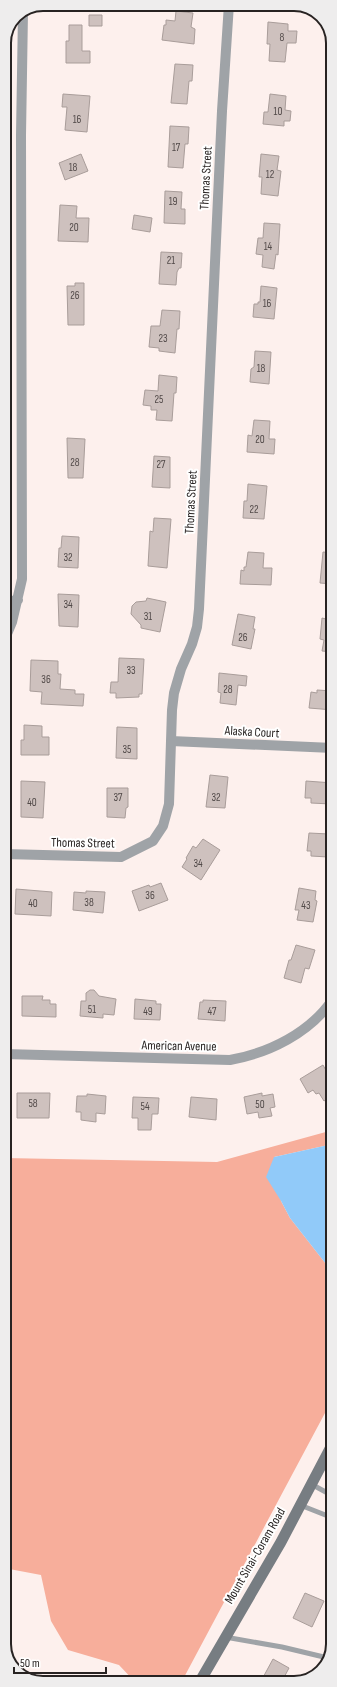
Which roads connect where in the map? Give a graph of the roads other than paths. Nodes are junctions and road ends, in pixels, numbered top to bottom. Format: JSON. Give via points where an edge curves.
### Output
{"nodes":[{"id":1,"x":229,"y":11,"type":"edge"},
{"id":2,"x":23,"y":18,"type":"edge"},
{"id":3,"x":18,"y":600,"type":"junction"},
{"id":4,"x":11,"y":601,"type":"edge"},
{"id":5,"x":11,"y":624,"type":"edge"},
{"id":6,"x":171,"y":741,"type":"junction"},
{"id":7,"x":326,"y":748,"type":"edge"},
{"id":8,"x":11,"y":854,"type":"edge"},
{"id":9,"x":326,"y":1009,"type":"edge"},
{"id":10,"x":11,"y":1054,"type":"edge"},
{"id":11,"x":326,"y":1455,"type":"edge"},
{"id":12,"x":311,"y":1484,"type":"junction"},
{"id":13,"x":326,"y":1492,"type":"edge"},
{"id":14,"x":300,"y":1505,"type":"junction"},
{"id":15,"x":326,"y":1515,"type":"edge"},
{"id":16,"x":224,"y":1636,"type":"junction"},
{"id":17,"x":323,"y":1657,"type":"edge"},
{"id":18,"x":203,"y":1676,"type":"edge"}],
"edges":[{"from":1,"to":6,"type":"street","name":"Thomas Street","via":[[199,609],[192,644],[174,693]]},
{"from":2,"to":3,"type":"street","via":[[22,579]]},
{"from":3,"to":4,"type":"street"},
{"from":3,"to":5,"type":"street"},
{"from":6,"to":7,"type":"street","name":"Alaska Court"},
{"from":6,"to":8,"type":"street","name":"Thomas Street","via":[[169,804],[163,826],[153,841],[121,857]]},
{"from":9,"to":10,"type":"street","name":"American Avenue","via":[[296,1036],[247,1057],[230,1060]]},
{"from":11,"to":12,"type":"main road","name":"Mount Sinai-Coram Road"},
{"from":12,"to":13,"type":"lane"},
{"from":12,"to":14,"type":"main road","name":"Mount Sinai-Coram Road"},
{"from":14,"to":15,"type":"lane"},
{"from":14,"to":16,"type":"main road","name":"Mount Sinai-Coram Road","via":[[281,1542]]},
{"from":16,"to":17,"type":"lane"},
{"from":16,"to":18,"type":"main road","name":"Mount Sinai-Coram Road"}]}
